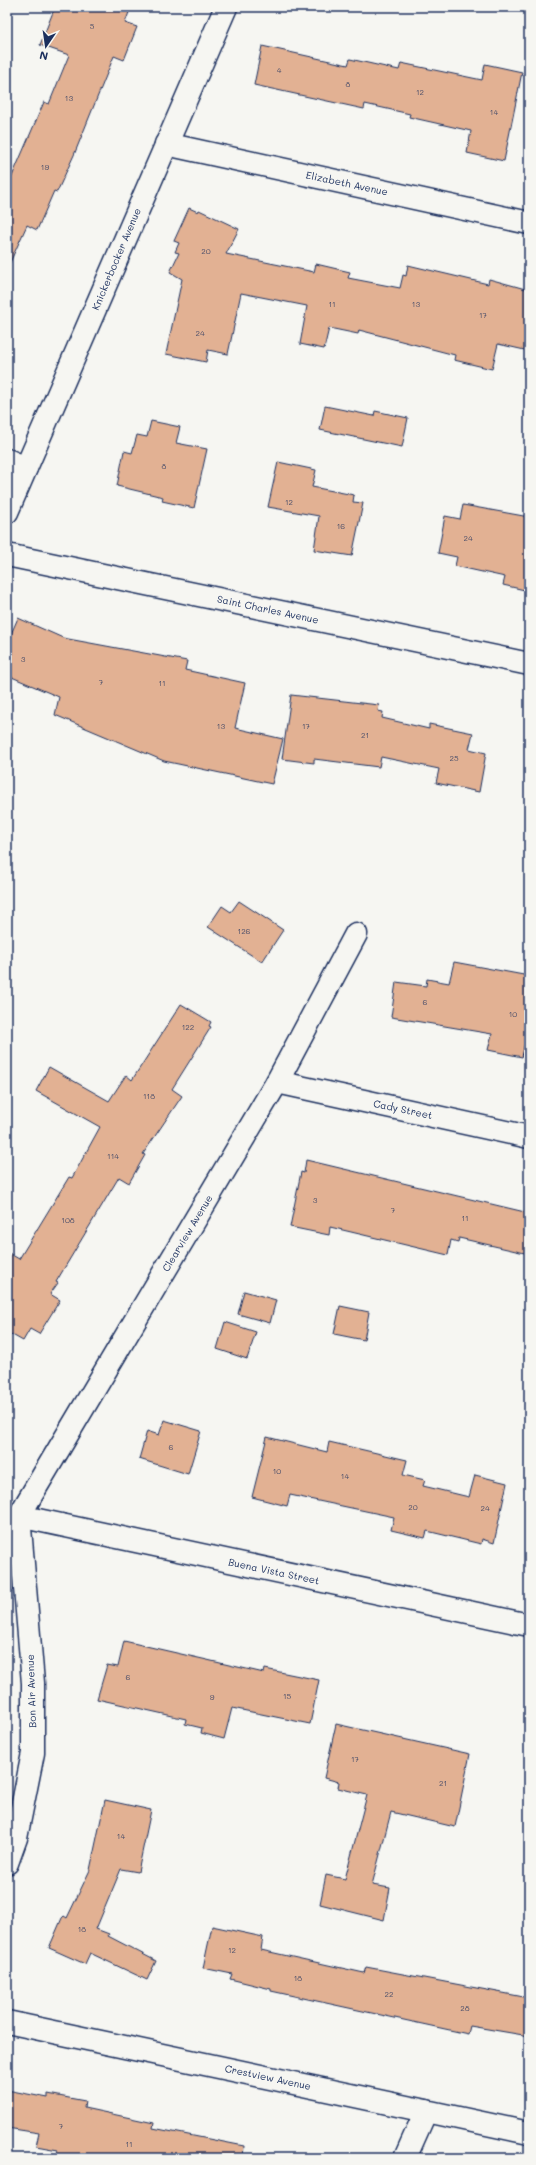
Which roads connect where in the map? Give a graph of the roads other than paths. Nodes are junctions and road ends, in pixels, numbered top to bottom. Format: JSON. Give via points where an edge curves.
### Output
{"nodes":[{"id":1,"x":226,"y":7,"type":"edge"},
{"id":2,"x":166,"y":144,"type":"junction"},
{"id":3,"x":529,"y":223,"type":"edge"},
{"id":4,"x":17,"y":464,"type":"edge"},
{"id":5,"x":7,"y":512,"type":"edge"},
{"id":6,"x":7,"y":555,"type":"edge"},
{"id":7,"x":529,"y":664,"type":"edge"},
{"id":8,"x":356,"y":934,"type":"dead end"},
{"id":9,"x":277,"y":1082,"type":"junction"},
{"id":10,"x":529,"y":1137,"type":"edge"},
{"id":11,"x":13,"y":1520,"type":"edge"},
{"id":12,"x":529,"y":1625,"type":"edge"},
{"id":13,"x":7,"y":1863,"type":"edge"},
{"id":14,"x":7,"y":2022,"type":"edge"},
{"id":15,"x":426,"y":2111,"type":"junction"},
{"id":16,"x":529,"y":2133,"type":"edge"},
{"id":17,"x":406,"y":2158,"type":"edge"}],
"edges":[{"from":1,"to":2,"type":"street","name":"Knickerbocker Avenue"},
{"from":2,"to":3,"type":"street","name":"Elizabeth Avenue"},
{"from":2,"to":4,"type":"street","name":"Knickerbocker Avenue"},
{"from":4,"to":5,"type":"street","name":"Knickerbocker Avenue"},
{"from":6,"to":7,"type":"street","name":"Saint Charles Avenue"},
{"from":8,"to":9,"type":"street","name":"Clearview Avenue"},
{"from":9,"to":10,"type":"street","name":"Cady Street"},
{"from":9,"to":11,"type":"street","name":"Clearview Avenue"},
{"from":11,"to":12,"type":"street","name":"Buena Vista Street"},
{"from":11,"to":13,"type":"street","name":"Bon Air Avenue","via":[[33,1683],[33,1753],[16,1838]]},
{"from":14,"to":15,"type":"street","name":"Crestview Avenue"},
{"from":15,"to":16,"type":"street","name":"Crestview Avenue"},
{"from":15,"to":17,"type":"street"}]}
